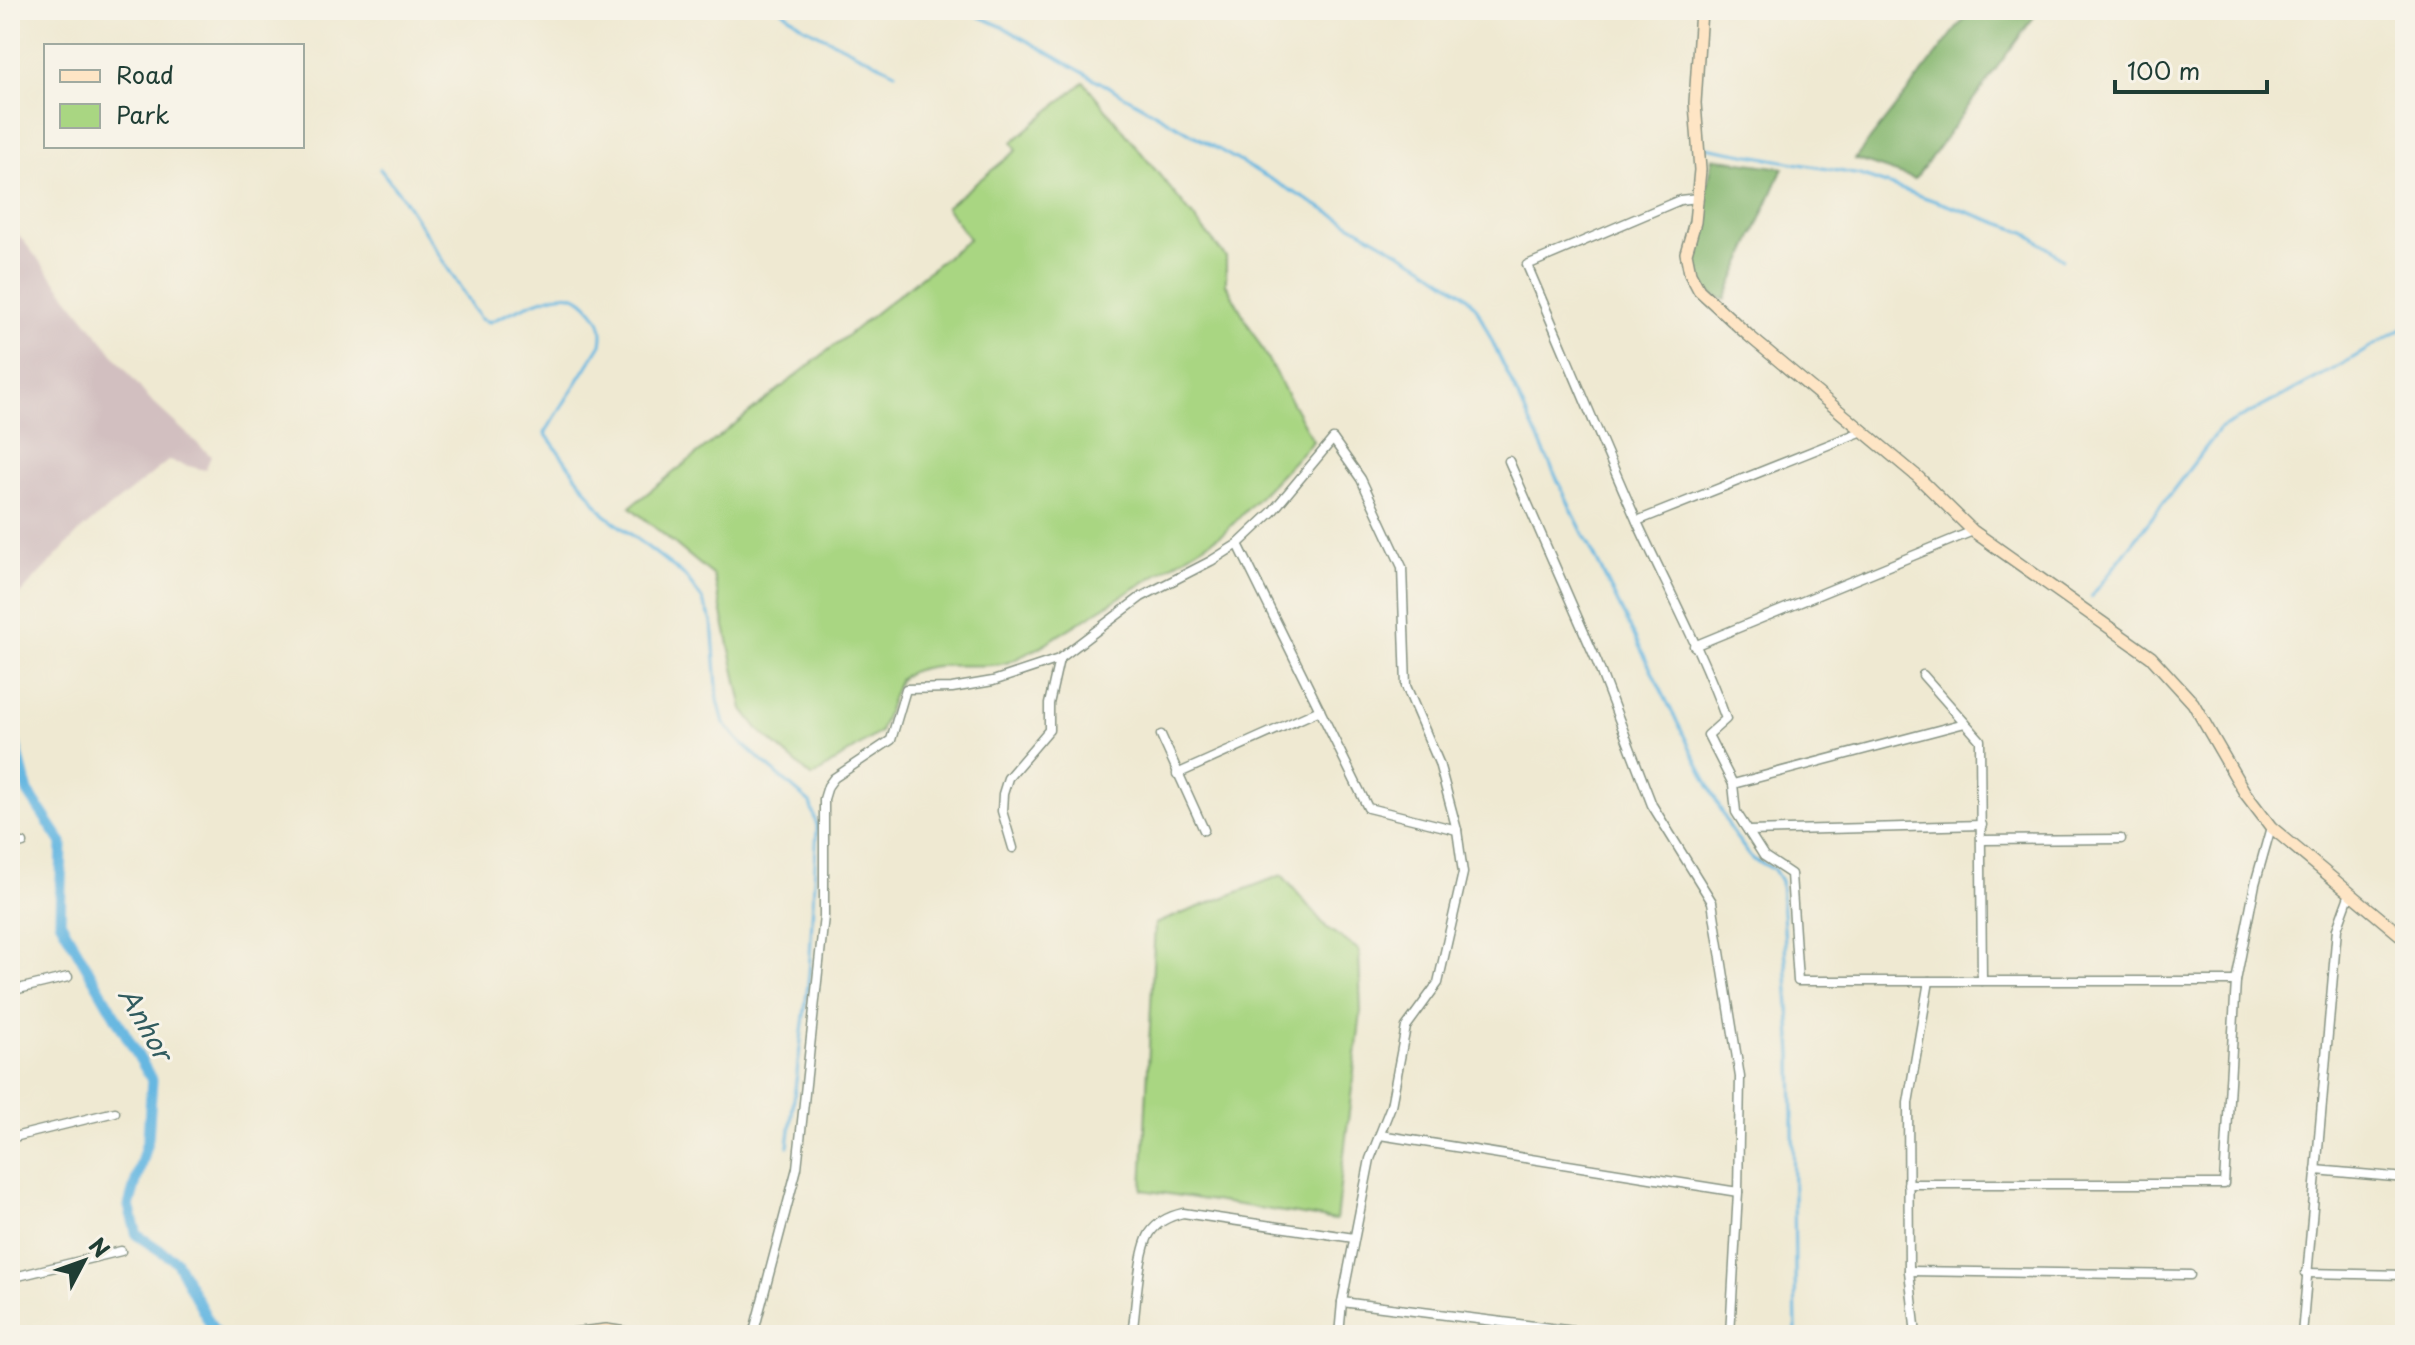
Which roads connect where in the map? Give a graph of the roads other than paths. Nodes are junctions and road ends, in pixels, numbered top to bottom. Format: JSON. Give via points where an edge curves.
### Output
{"nodes":[{"id":1,"x":1701,"y":10,"type":"edge"},
{"id":2,"x":1698,"y":198,"type":"junction"},
{"id":3,"x":1863,"y":431,"type":"junction"},
{"id":4,"x":1509,"y":461,"type":"dead end"},
{"id":5,"x":1637,"y":521,"type":"junction"},
{"id":6,"x":1973,"y":531,"type":"junction"},
{"id":7,"x":1238,"y":544,"type":"junction"},
{"id":8,"x":1694,"y":646,"type":"junction"},
{"id":9,"x":1059,"y":659,"type":"junction"},
{"id":10,"x":1923,"y":675,"type":"dead end"},
{"id":11,"x":1320,"y":710,"type":"junction"},
{"id":12,"x":1965,"y":723,"type":"junction"},
{"id":13,"x":1161,"y":735,"type":"dead end"},
{"id":14,"x":1177,"y":774,"type":"junction"},
{"id":15,"x":1733,"y":784,"type":"junction"},
{"id":16,"x":1982,"y":825,"type":"junction"},
{"id":17,"x":2271,"y":827,"type":"junction"},
{"id":18,"x":1204,"y":830,"type":"dead end"},
{"id":19,"x":1457,"y":830,"type":"junction"},
{"id":20,"x":1749,"y":831,"type":"junction"},
{"id":21,"x":2121,"y":839,"type":"dead end"},
{"id":22,"x":1982,"y":840,"type":"junction"},
{"id":23,"x":23,"y":843,"type":"dead end"},
{"id":24,"x":10,"y":846,"type":"edge"},
{"id":25,"x":1013,"y":848,"type":"dead end"},
{"id":26,"x":2350,"y":893,"type":"junction"},
{"id":27,"x":2405,"y":939,"type":"edge"},
{"id":28,"x":68,"y":977,"type":"dead end"},
{"id":29,"x":1929,"y":981,"type":"junction"},
{"id":30,"x":1982,"y":981,"type":"junction"},
{"id":31,"x":2236,"y":981,"type":"junction"},
{"id":32,"x":10,"y":991,"type":"edge"},
{"id":33,"x":115,"y":1112,"type":"dead end"},
{"id":34,"x":1380,"y":1135,"type":"junction"},
{"id":35,"x":10,"y":1138,"type":"edge"},
{"id":36,"x":2316,"y":1170,"type":"junction"},
{"id":37,"x":2405,"y":1178,"type":"edge"},
{"id":38,"x":1908,"y":1184,"type":"junction"},
{"id":39,"x":1738,"y":1192,"type":"junction"},
{"id":40,"x":1354,"y":1238,"type":"junction"},
{"id":41,"x":121,"y":1251,"type":"dead end"},
{"id":42,"x":1909,"y":1271,"type":"junction"},
{"id":43,"x":2306,"y":1273,"type":"junction"},
{"id":44,"x":2190,"y":1275,"type":"dead end"},
{"id":45,"x":2405,"y":1275,"type":"edge"},
{"id":46,"x":10,"y":1278,"type":"edge"},
{"id":47,"x":1342,"y":1302,"type":"junction"},
{"id":48,"x":616,"y":1333,"type":"edge"},
{"id":49,"x":563,"y":1335,"type":"edge"},
{"id":50,"x":639,"y":1335,"type":"edge"},
{"id":51,"x":753,"y":1335,"type":"edge"},
{"id":52,"x":1132,"y":1335,"type":"edge"},
{"id":53,"x":1339,"y":1335,"type":"edge"},
{"id":54,"x":1606,"y":1335,"type":"edge"},
{"id":55,"x":1730,"y":1335,"type":"edge"},
{"id":56,"x":1916,"y":1335,"type":"edge"},
{"id":57,"x":2302,"y":1335,"type":"edge"}],
"edges":[{"from":1,"to":2,"type":"street","via":[[1695,103]]},
{"from":2,"to":3,"type":"street","via":[[1686,253],[1699,290]]},
{"from":2,"to":5,"type":"street","via":[[1680,200],[1527,265]]},
{"from":3,"to":5,"type":"street"},
{"from":3,"to":6,"type":"street"},
{"from":4,"to":39,"type":"street","via":[[1597,662],[1652,805],[1712,902],[1740,1077]]},
{"from":5,"to":8,"type":"street"},
{"from":6,"to":8,"type":"street"},
{"from":6,"to":17,"type":"street","via":[[2134,643],[2166,672],[2193,703]]},
{"from":7,"to":9,"type":"street","via":[[1141,597]]},
{"from":7,"to":11,"type":"street"},
{"from":7,"to":19,"type":"street","via":[[1333,439],[1361,479],[1402,567],[1406,686],[1439,763]]},
{"from":8,"to":15,"type":"street","via":[[1726,719],[1708,735]]},
{"from":9,"to":25,"type":"street","via":[[1049,730],[1008,778],[1003,794],[1002,811]]},
{"from":9,"to":51,"type":"street","via":[[993,681],[906,689],[891,740],[828,786],[823,812],[824,916],[797,1168]]},
{"from":10,"to":12,"type":"street"},
{"from":11,"to":14,"type":"street"},
{"from":11,"to":19,"type":"street","via":[[1368,808]]},
{"from":12,"to":15,"type":"street"},
{"from":12,"to":16,"type":"street","via":[[1980,740]]},
{"from":13,"to":14,"type":"street"},
{"from":14,"to":18,"type":"street"},
{"from":15,"to":20,"type":"street","via":[[1736,812]]},
{"from":16,"to":20,"type":"street"},
{"from":16,"to":22,"type":"street"},
{"from":17,"to":26,"type":"street"},
{"from":17,"to":31,"type":"street"},
{"from":19,"to":34,"type":"street","via":[[1461,889],[1438,983],[1406,1027]]},
{"from":20,"to":29,"type":"street","via":[[1764,856],[1791,874],[1798,981]]},
{"from":21,"to":22,"type":"street"},
{"from":22,"to":30,"type":"street"},
{"from":23,"to":24,"type":"street"},
{"from":26,"to":27,"type":"street"},
{"from":26,"to":36,"type":"street","via":[[2337,929]]},
{"from":28,"to":32,"type":"street"},
{"from":29,"to":30,"type":"street"},
{"from":29,"to":38,"type":"street","via":[[1908,1103]]},
{"from":30,"to":31,"type":"street"},
{"from":31,"to":38,"type":"street","via":[[2224,1184]]},
{"from":33,"to":35,"type":"street"},
{"from":34,"to":39,"type":"street"},
{"from":34,"to":40,"type":"street"},
{"from":36,"to":37,"type":"street"},
{"from":36,"to":43,"type":"street"},
{"from":38,"to":42,"type":"street"},
{"from":39,"to":55,"type":"street"},
{"from":40,"to":47,"type":"street"},
{"from":40,"to":52,"type":"street","via":[[1183,1213],[1170,1216],[1150,1233],[1144,1247]]},
{"from":41,"to":46,"type":"street"},
{"from":42,"to":44,"type":"street"},
{"from":42,"to":56,"type":"street"},
{"from":43,"to":45,"type":"street"},
{"from":43,"to":57,"type":"street"},
{"from":47,"to":53,"type":"street"},
{"from":47,"to":54,"type":"street"},
{"from":48,"to":49,"type":"street"},
{"from":48,"to":50,"type":"street"}]}
